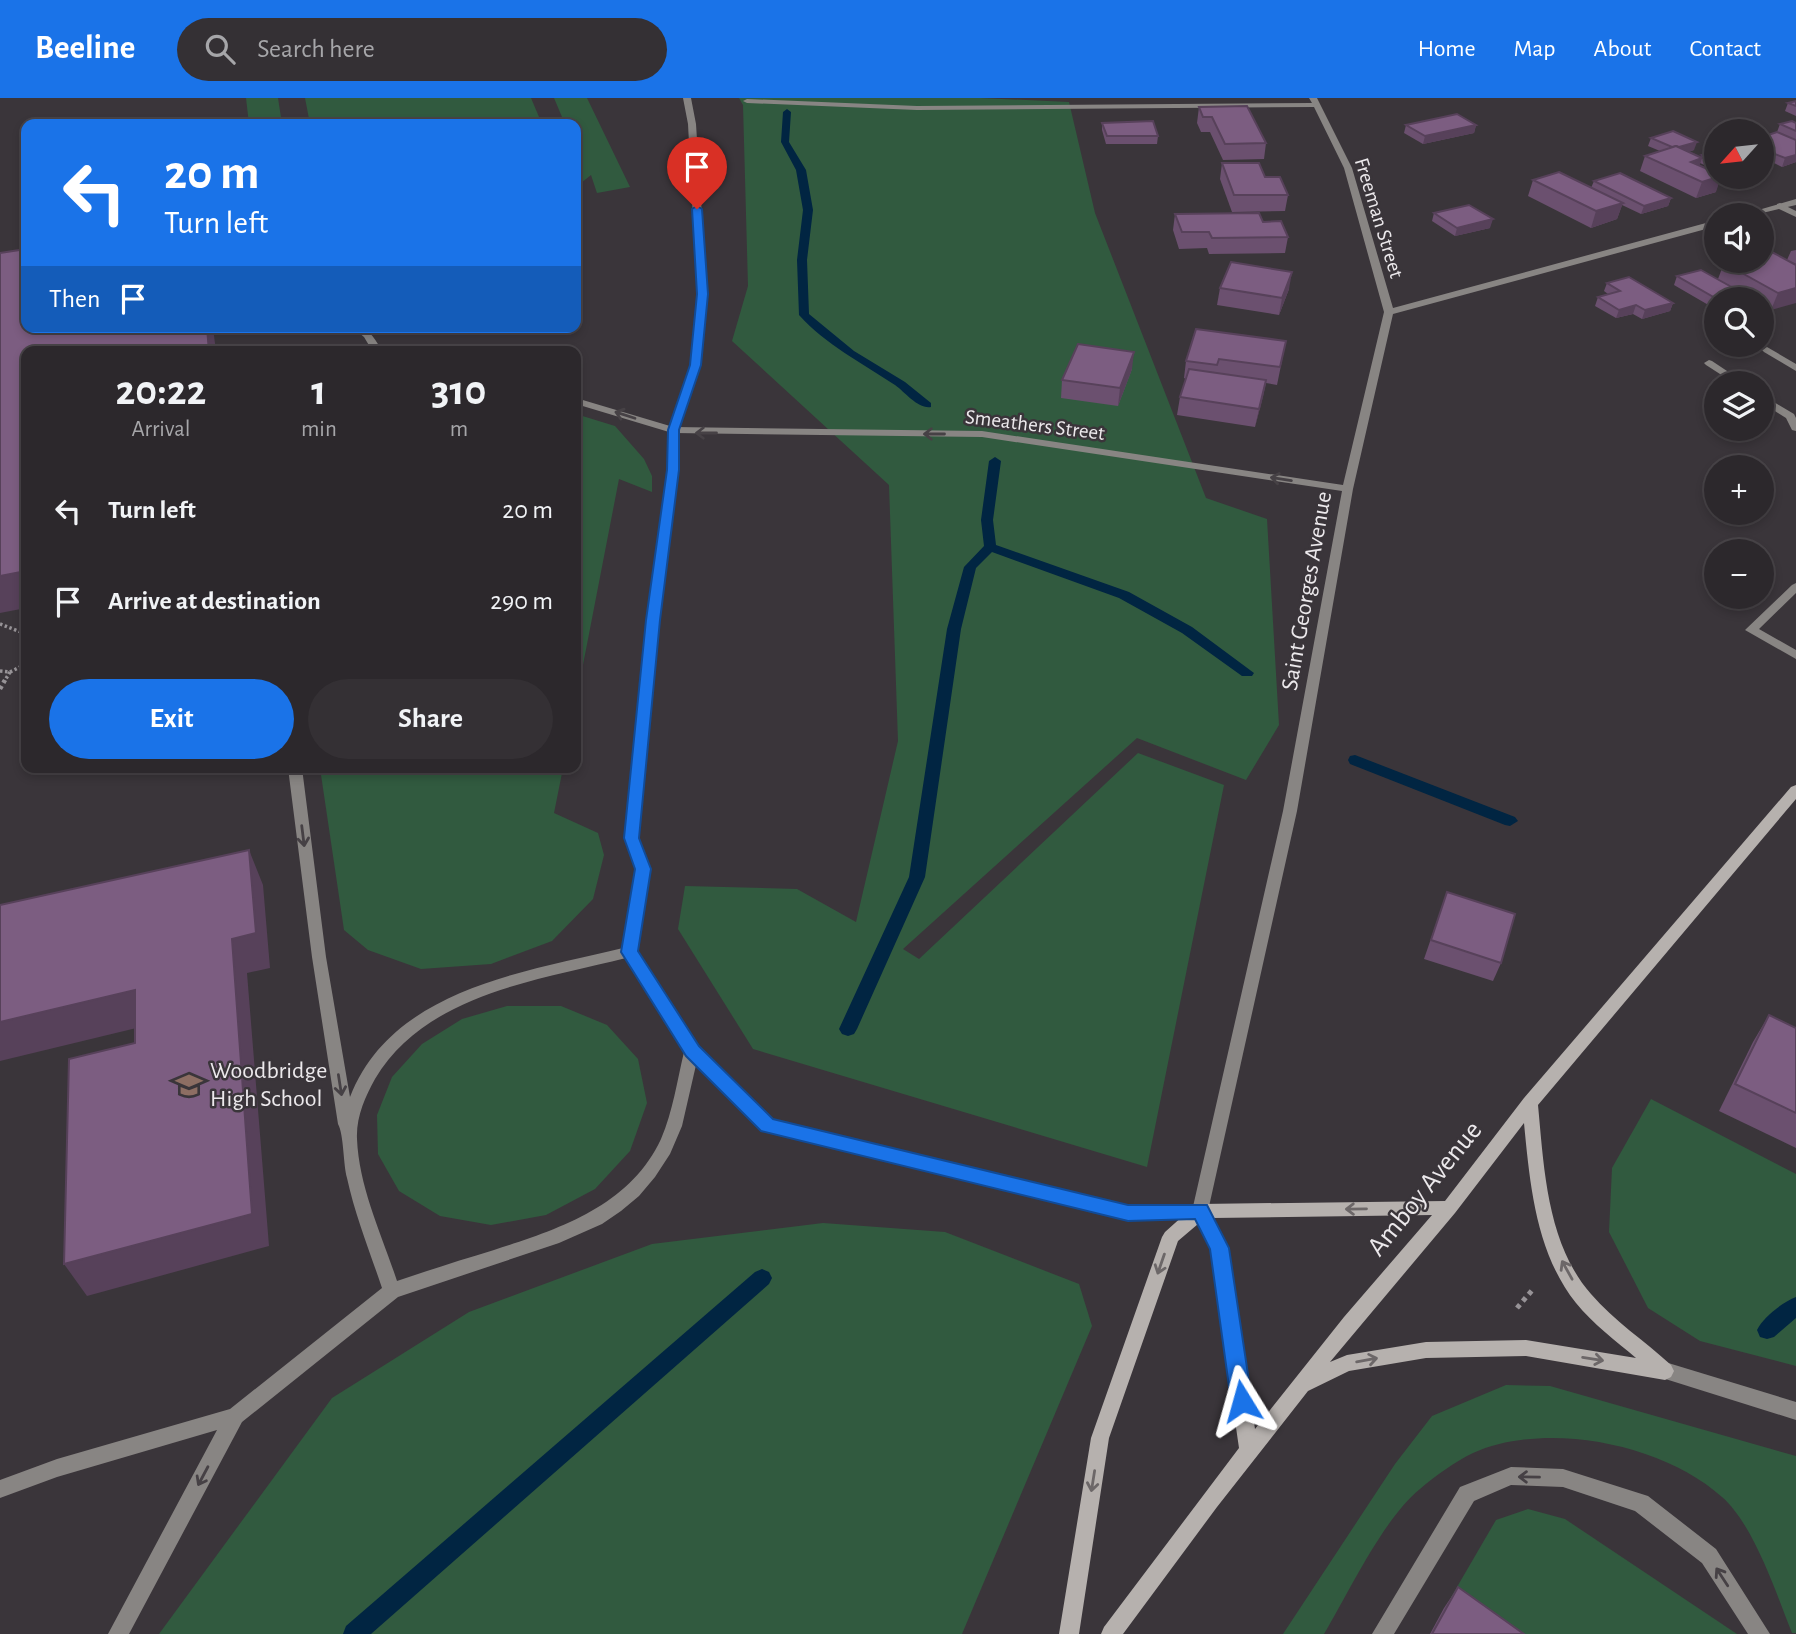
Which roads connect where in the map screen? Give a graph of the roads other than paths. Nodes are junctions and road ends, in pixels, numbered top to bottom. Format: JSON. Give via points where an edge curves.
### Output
{"nodes":[{"id":1,"x":687,"y":98,"type":"edge"},
{"id":2,"x":747,"y":101,"type":"dead end"},
{"id":3,"x":1314,"y":101,"type":"edge"},
{"id":4,"x":1796,"y":202,"type":"edge"},
{"id":5,"x":1780,"y":206,"type":"junction"},
{"id":6,"x":1774,"y":208,"type":"edge"},
{"id":7,"x":1796,"y":214,"type":"edge"},
{"id":8,"x":1704,"y":227,"type":"edge"},
{"id":9,"x":1389,"y":312,"type":"junction"},
{"id":10,"x":1774,"y":354,"type":"edge"},
{"id":11,"x":1709,"y":363,"type":"dead end"},
{"id":12,"x":1796,"y":368,"type":"edge"},
{"id":13,"x":1721,"y":371,"type":"edge"},
{"id":14,"x":581,"y":402,"type":"edge"},
{"id":15,"x":1774,"y":405,"type":"edge"},
{"id":16,"x":1793,"y":415,"type":"edge"},
{"id":17,"x":1796,"y":428,"type":"edge"},
{"id":18,"x":674,"y":430,"type":"junction"},
{"id":19,"x":1348,"y":489,"type":"junction"},
{"id":20,"x":1796,"y":587,"type":"edge"},
{"id":21,"x":1796,"y":655,"type":"edge"},
{"id":22,"x":296,"y":773,"type":"edge"},
{"id":23,"x":1796,"y":790,"type":"edge"},
{"id":24,"x":630,"y":952,"type":"junction"},
{"id":25,"x":692,"y":1051,"type":"junction"},
{"id":26,"x":1530,"y":1103,"type":"junction"},
{"id":27,"x":348,"y":1140,"type":"junction"},
{"id":28,"x":1449,"y":1208,"type":"junction"},
{"id":29,"x":1200,"y":1211,"type":"junction"},
{"id":30,"x":392,"y":1291,"type":"junction"},
{"id":31,"x":1665,"y":1371,"type":"junction"},
{"id":32,"x":1304,"y":1384,"type":"junction"},
{"id":33,"x":1796,"y":1411,"type":"edge"},
{"id":34,"x":235,"y":1416,"type":"junction"},
{"id":35,"x":1249,"y":1452,"type":"junction"},
{"id":36,"x":0,"y":1489,"type":"edge"},
{"id":37,"x":118,"y":1634,"type":"edge"},
{"id":38,"x":1069,"y":1634,"type":"edge"},
{"id":39,"x":1111,"y":1634,"type":"edge"},
{"id":40,"x":1382,"y":1634,"type":"edge"},
{"id":41,"x":1760,"y":1634,"type":"edge"}],
"edges":[{"from":1,"to":18,"type":"street","via":[[702,294],[695,365]]},
{"from":2,"to":3,"type":"street","via":[[917,108]]},
{"from":3,"to":9,"type":"street","name":"Freeman Street","via":[[1348,168]]},
{"from":4,"to":5,"type":"street"},
{"from":5,"to":6,"type":"street"},
{"from":5,"to":7,"type":"street"},
{"from":8,"to":9,"type":"street"},
{"from":9,"to":19,"type":"street","name":"Saint Georges Avenue"},
{"from":10,"to":12,"type":"street"},
{"from":11,"to":13,"type":"street"},
{"from":18,"to":14,"type":"street","name":"Smeathers Street","one_way":true},
{"from":15,"to":16,"type":"street"},
{"from":16,"to":17,"type":"street"},
{"from":19,"to":18,"type":"street","name":"Smeathers Street","one_way":true,"via":[[982,434]]},
{"from":18,"to":24,"type":"street","via":[[631,838],[643,869]]},
{"from":19,"to":29,"type":"street","name":"Saint Georges Avenue","via":[[1290,811]]},
{"from":20,"to":21,"type":"street","via":[[1751,630]]},
{"from":22,"to":27,"type":"street","one_way":true},
{"from":23,"to":26,"type":"main road","name":"Amboy Avenue"},
{"from":24,"to":25,"type":"street"},
{"from":24,"to":27,"type":"street","via":[[474,993],[411,1027],[385,1051],[366,1078],[353,1109]]},
{"from":25,"to":29,"type":"street","via":[[768,1126],[1128,1213]]},
{"from":25,"to":30,"type":"street","via":[[666,1147],[625,1199],[562,1236]]},
{"from":26,"to":28,"type":"main road","name":"Amboy Avenue"},
{"from":31,"to":26,"type":"main road","one_way":true,"via":[[1582,1297],[1557,1253],[1537,1179]]},
{"from":27,"to":30,"type":"street"},
{"from":28,"to":29,"type":"main road","one_way":true},
{"from":28,"to":32,"type":"main road","name":"Amboy Avenue"},
{"from":29,"to":35,"type":"main road","via":[[1219,1248]]},
{"from":29,"to":38,"type":"main road","one_way":true,"via":[[1171,1237],[1100,1438]]},
{"from":30,"to":34,"type":"street"},
{"from":32,"to":31,"type":"main road","one_way":true,"via":[[1347,1363],[1426,1350],[1526,1348]]},
{"from":31,"to":33,"type":"street"},
{"from":32,"to":35,"type":"main road","name":"Amboy Avenue"},
{"from":34,"to":36,"type":"street"},
{"from":34,"to":37,"type":"street","one_way":true},
{"from":35,"to":39,"type":"main road","name":"Amboy Avenue"},
{"from":41,"to":40,"type":"street","one_way":true,"via":[[1709,1556],[1641,1503],[1563,1478],[1511,1476],[1467,1494]]}]}
